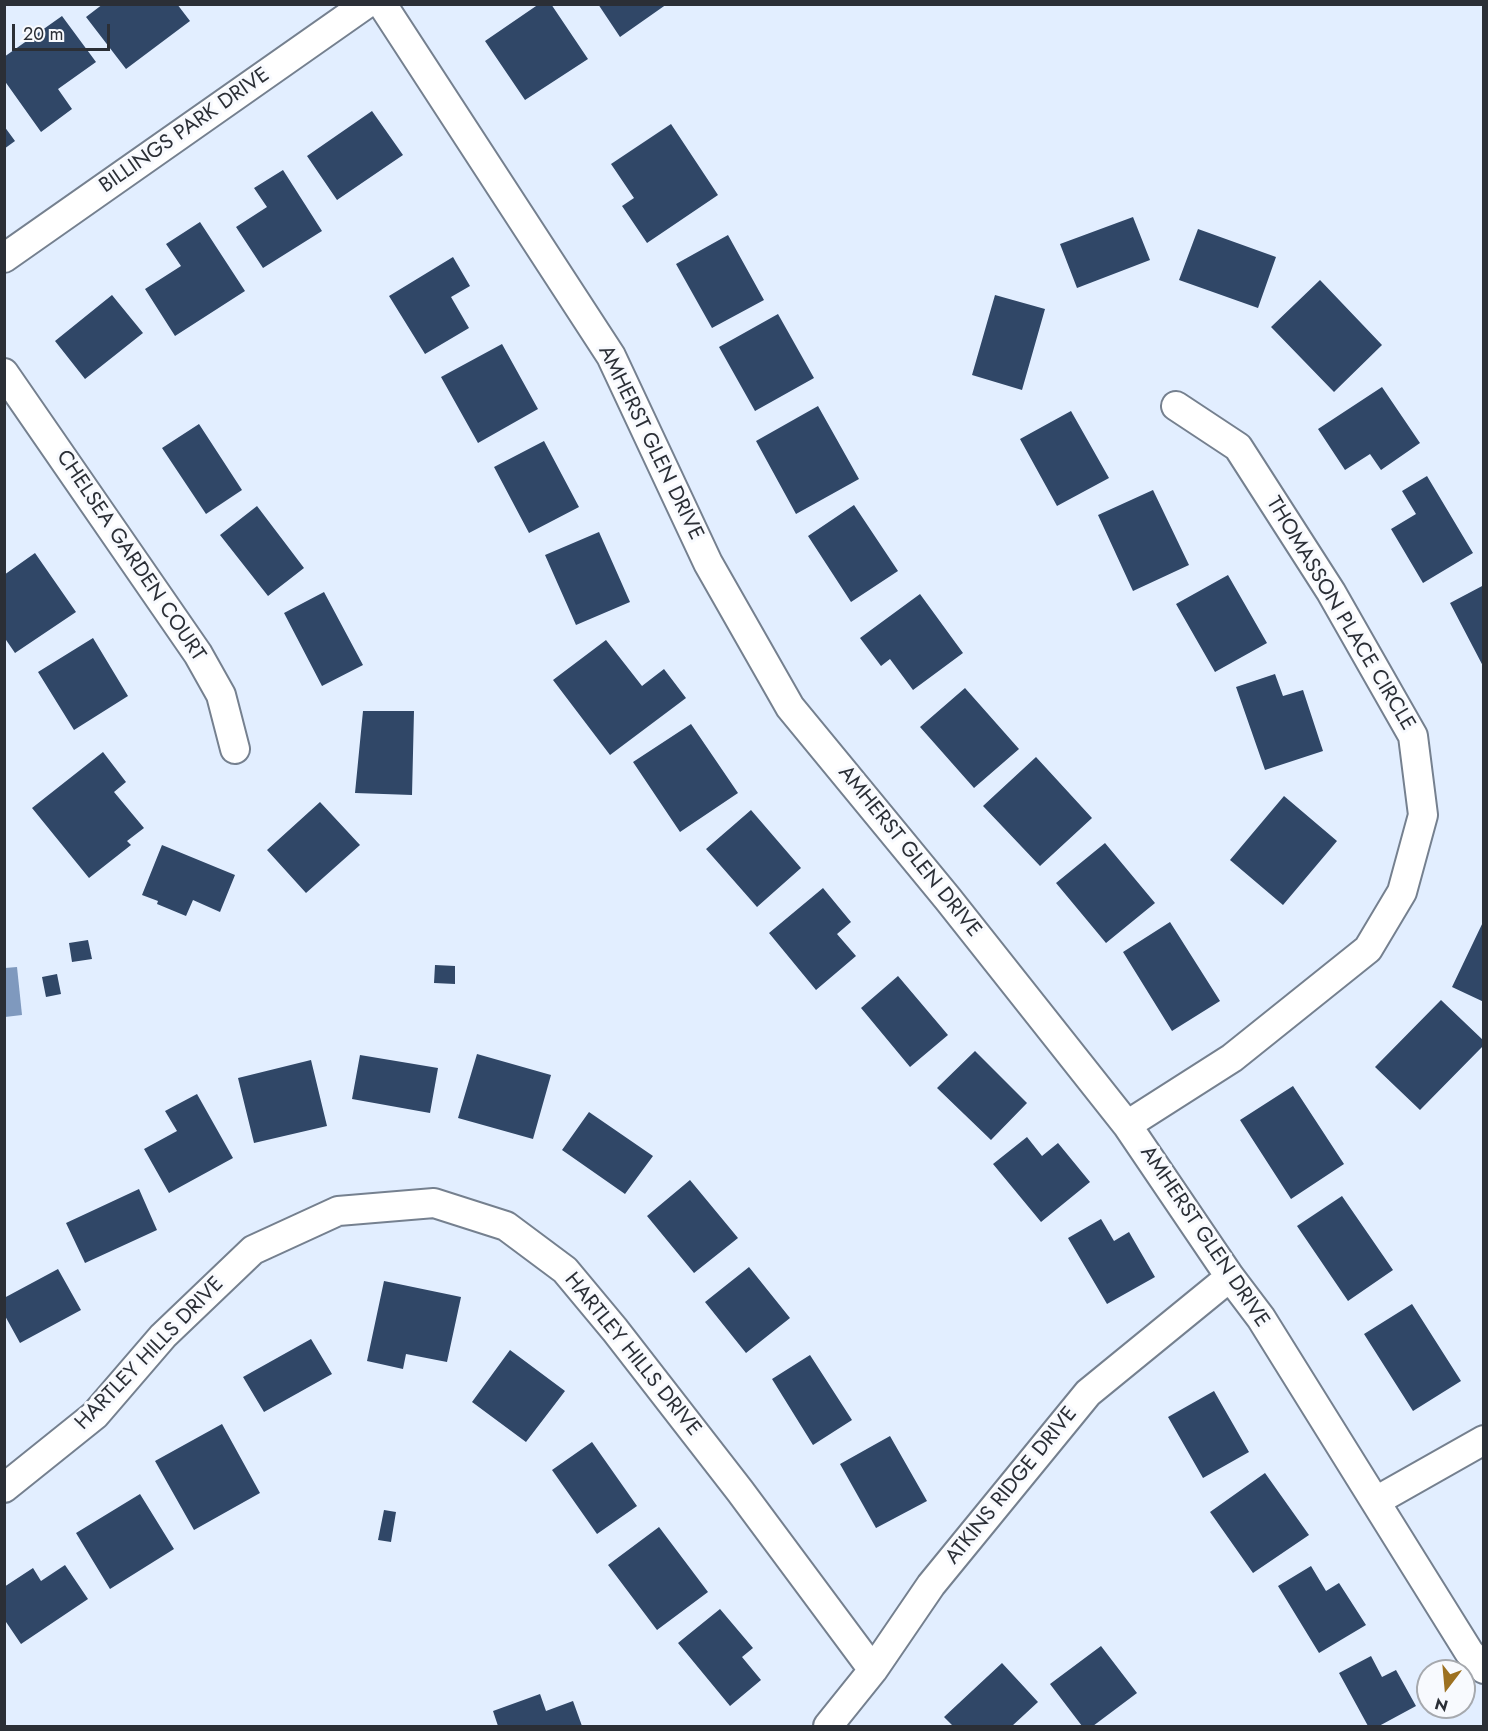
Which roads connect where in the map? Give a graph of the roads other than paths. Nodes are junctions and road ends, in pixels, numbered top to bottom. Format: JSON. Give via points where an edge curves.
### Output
{"nodes":[{"id":1,"x":366,"y":4,"type":"edge"},
{"id":2,"x":382,"y":4,"type":"edge"},
{"id":3,"x":4,"y":258,"type":"edge"},
{"id":4,"x":4,"y":373,"type":"edge"},
{"id":5,"x":1176,"y":406,"type":"dead end"},
{"id":6,"x":235,"y":749,"type":"dead end"},
{"id":7,"x":1127,"y":1125,"type":"junction"},
{"id":8,"x":1230,"y":1277,"type":"junction"},
{"id":9,"x":1484,"y":1440,"type":"edge"},
{"id":10,"x":4,"y":1488,"type":"edge"},
{"id":11,"x":1376,"y":1501,"type":"junction"},
{"id":12,"x":873,"y":1670,"type":"junction"},
{"id":13,"x":1484,"y":1670,"type":"edge"},
{"id":14,"x":828,"y":1726,"type":"edge"}],
"edges":[{"from":1,"to":3,"type":"street","name":"BILLINGS PARK DRIVE"},
{"from":2,"to":7,"type":"street","name":"AMHERST GLEN DRIVE","via":[[611,356],[708,563],[790,706]]},
{"from":4,"to":6,"type":"street","name":"CHELSEA GARDEN COURT","via":[[198,654],[220,695]]},
{"from":5,"to":7,"type":"street","name":"THOMASSON PLACE CIRCLE","via":[[1238,447],[1331,592],[1413,736],[1423,815],[1402,892],[1368,949],[1232,1058]]},
{"from":7,"to":8,"type":"street","name":"AMHERST GLEN DRIVE"},
{"from":8,"to":11,"type":"street","name":"AMHERST GLEN DRIVE","via":[[1261,1318]]},
{"from":8,"to":12,"type":"street","name":"ATKINS RIDGE DRIVE","via":[[1088,1393],[931,1585]]},
{"from":9,"to":11,"type":"street"},
{"from":10,"to":12,"type":"street","name":"HARTLEY HILLS DRIVE","via":[[95,1415],[163,1336],[252,1250],[338,1211],[434,1203],[506,1226],[565,1270],[740,1491]]},
{"from":11,"to":13,"type":"street","name":"AMHERST GLEN DRIVE"},
{"from":12,"to":14,"type":"street","name":"ATKINS RIDGE DRIVE"}]}
